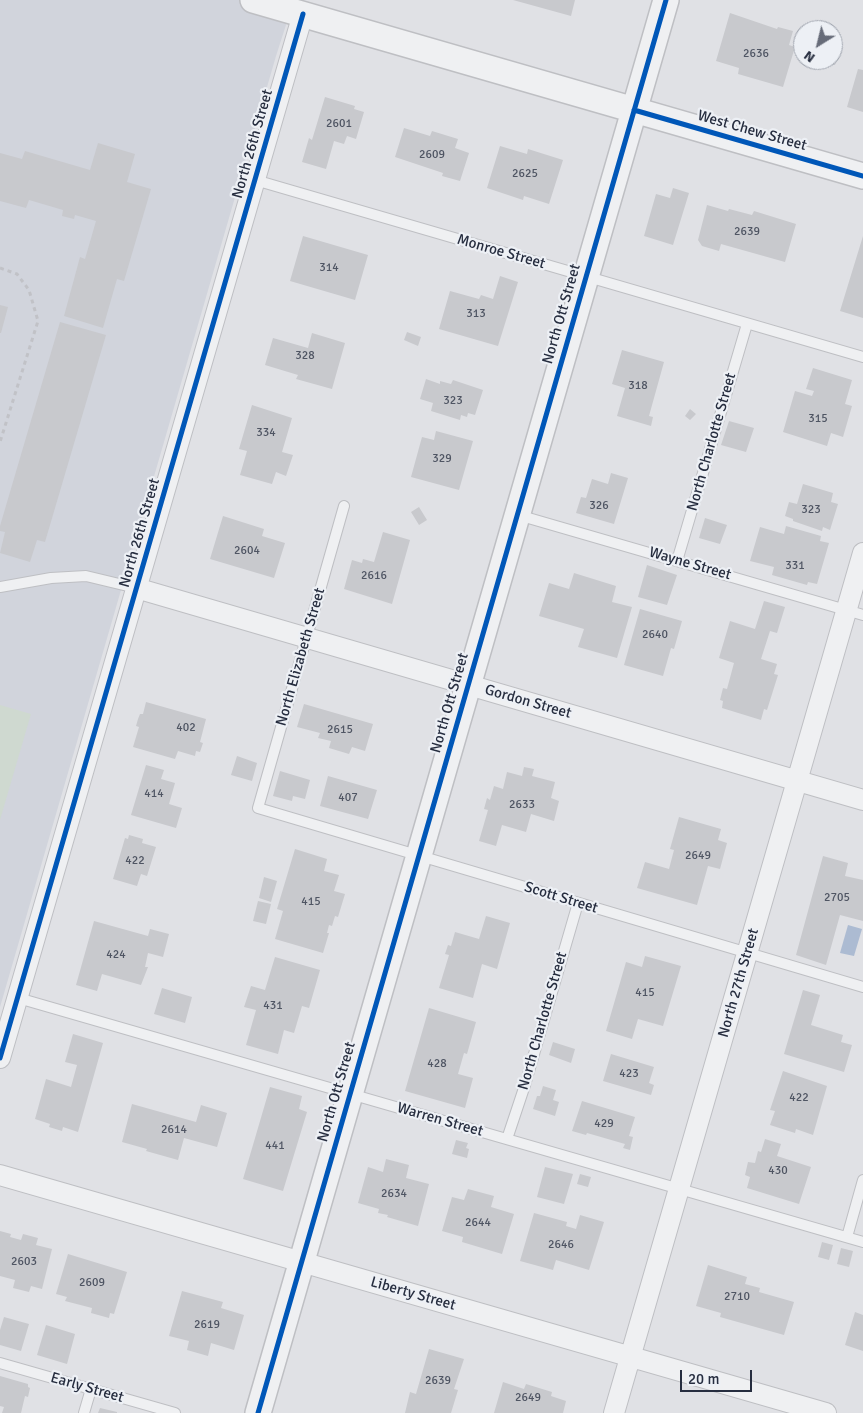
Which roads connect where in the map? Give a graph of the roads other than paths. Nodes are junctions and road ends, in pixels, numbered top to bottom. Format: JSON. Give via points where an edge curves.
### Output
{"nodes":[{"id":1,"x":253,"y":0,"type":"edge"},
{"id":2,"x":666,"y":0,"type":"edge"},
{"id":3,"x":303,"y":14,"type":"junction"},
{"id":4,"x":634,"y":110,"type":"junction"},
{"id":5,"x":863,"y":176,"type":"edge"},
{"id":6,"x":255,"y":180,"type":"junction"},
{"id":7,"x":586,"y":276,"type":"junction"},
{"id":8,"x":747,"y":324,"type":"junction"},
{"id":9,"x":863,"y":357,"type":"edge"},
{"id":10,"x":344,"y":506,"type":"dead end"},
{"id":11,"x":517,"y":514,"type":"junction"},
{"id":12,"x":863,"y":553,"type":"edge"},
{"id":13,"x":677,"y":561,"type":"junction"},
{"id":14,"x":0,"y":587,"type":"edge"},
{"id":15,"x":136,"y":588,"type":"junction"},
{"id":16,"x":855,"y":612,"type":"edge"},
{"id":17,"x":306,"y":638,"type":"junction"},
{"id":18,"x":468,"y":685,"type":"junction"},
{"id":19,"x":797,"y":780,"type":"junction"},
{"id":20,"x":863,"y":800,"type":"edge"},
{"id":21,"x":258,"y":808,"type":"joint"},
{"id":22,"x":419,"y":856,"type":"junction"},
{"id":23,"x":578,"y":903,"type":"junction"},
{"id":24,"x":748,"y":953,"type":"junction"},
{"id":25,"x":863,"y":987,"type":"edge"},
{"id":26,"x":18,"y":998,"type":"junction"},
{"id":27,"x":0,"y":1058,"type":"edge"},
{"id":28,"x":350,"y":1094,"type":"junction"},
{"id":29,"x":507,"y":1139,"type":"junction"},
{"id":30,"x":0,"y":1174,"type":"edge"},
{"id":31,"x":863,"y":1180,"type":"edge"},
{"id":32,"x":679,"y":1189,"type":"junction"},
{"id":33,"x":847,"y":1237,"type":"junction"},
{"id":34,"x":863,"y":1242,"type":"edge"},
{"id":35,"x":302,"y":1261,"type":"junction"},
{"id":36,"x":631,"y":1356,"type":"junction"},
{"id":37,"x":0,"y":1363,"type":"edge"},
{"id":38,"x":91,"y":1389,"type":"junction"},
{"id":39,"x":84,"y":1413,"type":"edge"},
{"id":40,"x":175,"y":1413,"type":"edge"},
{"id":41,"x":258,"y":1413,"type":"edge"},
{"id":42,"x":614,"y":1413,"type":"edge"},
{"id":43,"x":826,"y":1413,"type":"edge"}],
"edges":[{"from":1,"to":3,"type":"street","name":"West Chew Street"},
{"from":2,"to":4,"type":"street","name":"North Ott Street"},
{"from":3,"to":4,"type":"street","name":"West Chew Street"},
{"from":3,"to":6,"type":"street","name":"North 26th Street"},
{"from":4,"to":5,"type":"street","name":"West Chew Street"},
{"from":4,"to":7,"type":"street","name":"North Ott Street"},
{"from":6,"to":7,"type":"lane","name":"Monroe Street"},
{"from":6,"to":15,"type":"street","name":"North 26th Street"},
{"from":7,"to":8,"type":"lane","name":"Monroe Street"},
{"from":7,"to":11,"type":"street","name":"North Ott Street"},
{"from":8,"to":9,"type":"lane","name":"Monroe Street"},
{"from":8,"to":13,"type":"lane","name":"North Charlotte Street"},
{"from":10,"to":17,"type":"lane","name":"North Elizabeth Street"},
{"from":11,"to":13,"type":"lane","name":"Wayne Street"},
{"from":11,"to":18,"type":"street","name":"North Ott Street"},
{"from":12,"to":16,"type":"street","name":"North 27th Street"},
{"from":13,"to":16,"type":"lane","name":"Wayne Street"},
{"from":14,"to":15,"type":"lane","via":[[86,576]]},
{"from":15,"to":17,"type":"street","name":"Gordon Street"},
{"from":15,"to":26,"type":"street","name":"North 26th Street"},
{"from":16,"to":19,"type":"street","name":"North 27th Street"},
{"from":17,"to":18,"type":"street","name":"Gordon Street"},
{"from":17,"to":21,"type":"lane","name":"North Elizabeth Street"},
{"from":18,"to":19,"type":"street","name":"Gordon Street"},
{"from":18,"to":22,"type":"street","name":"North Ott Street"},
{"from":19,"to":20,"type":"street","name":"Gordon Street"},
{"from":19,"to":24,"type":"street","name":"North 27th Street"},
{"from":21,"to":22,"type":"lane","name":"Scott Street"},
{"from":22,"to":23,"type":"lane","name":"Scott Street"},
{"from":22,"to":28,"type":"street","name":"North Ott Street"},
{"from":23,"to":24,"type":"lane","name":"Scott Street"},
{"from":23,"to":29,"type":"lane","name":"North Charlotte Street"},
{"from":24,"to":25,"type":"lane","name":"Scott Street"},
{"from":24,"to":32,"type":"street","name":"North 27th Street"},
{"from":26,"to":27,"type":"street","name":"North 26th Street"},
{"from":26,"to":28,"type":"lane","name":"Warren Street"},
{"from":28,"to":29,"type":"lane","name":"Warren Street"},
{"from":28,"to":35,"type":"street","name":"North Ott Street"},
{"from":29,"to":32,"type":"lane","name":"Warren Street"},
{"from":30,"to":35,"type":"street","name":"Liberty Street"},
{"from":31,"to":33,"type":"lane"},
{"from":32,"to":33,"type":"lane","name":"Warren Street"},
{"from":32,"to":36,"type":"street","name":"North 27th Street"},
{"from":33,"to":34,"type":"lane","name":"Warren Street"},
{"from":35,"to":36,"type":"street","name":"Liberty Street"},
{"from":35,"to":41,"type":"street","name":"North Ott Street"},
{"from":36,"to":42,"type":"street","name":"North 27th Street"},
{"from":36,"to":43,"type":"street","name":"Liberty Street"},
{"from":37,"to":38,"type":"lane","name":"Early Street"},
{"from":38,"to":39,"type":"lane"},
{"from":38,"to":40,"type":"lane","name":"Early Street"}]}
